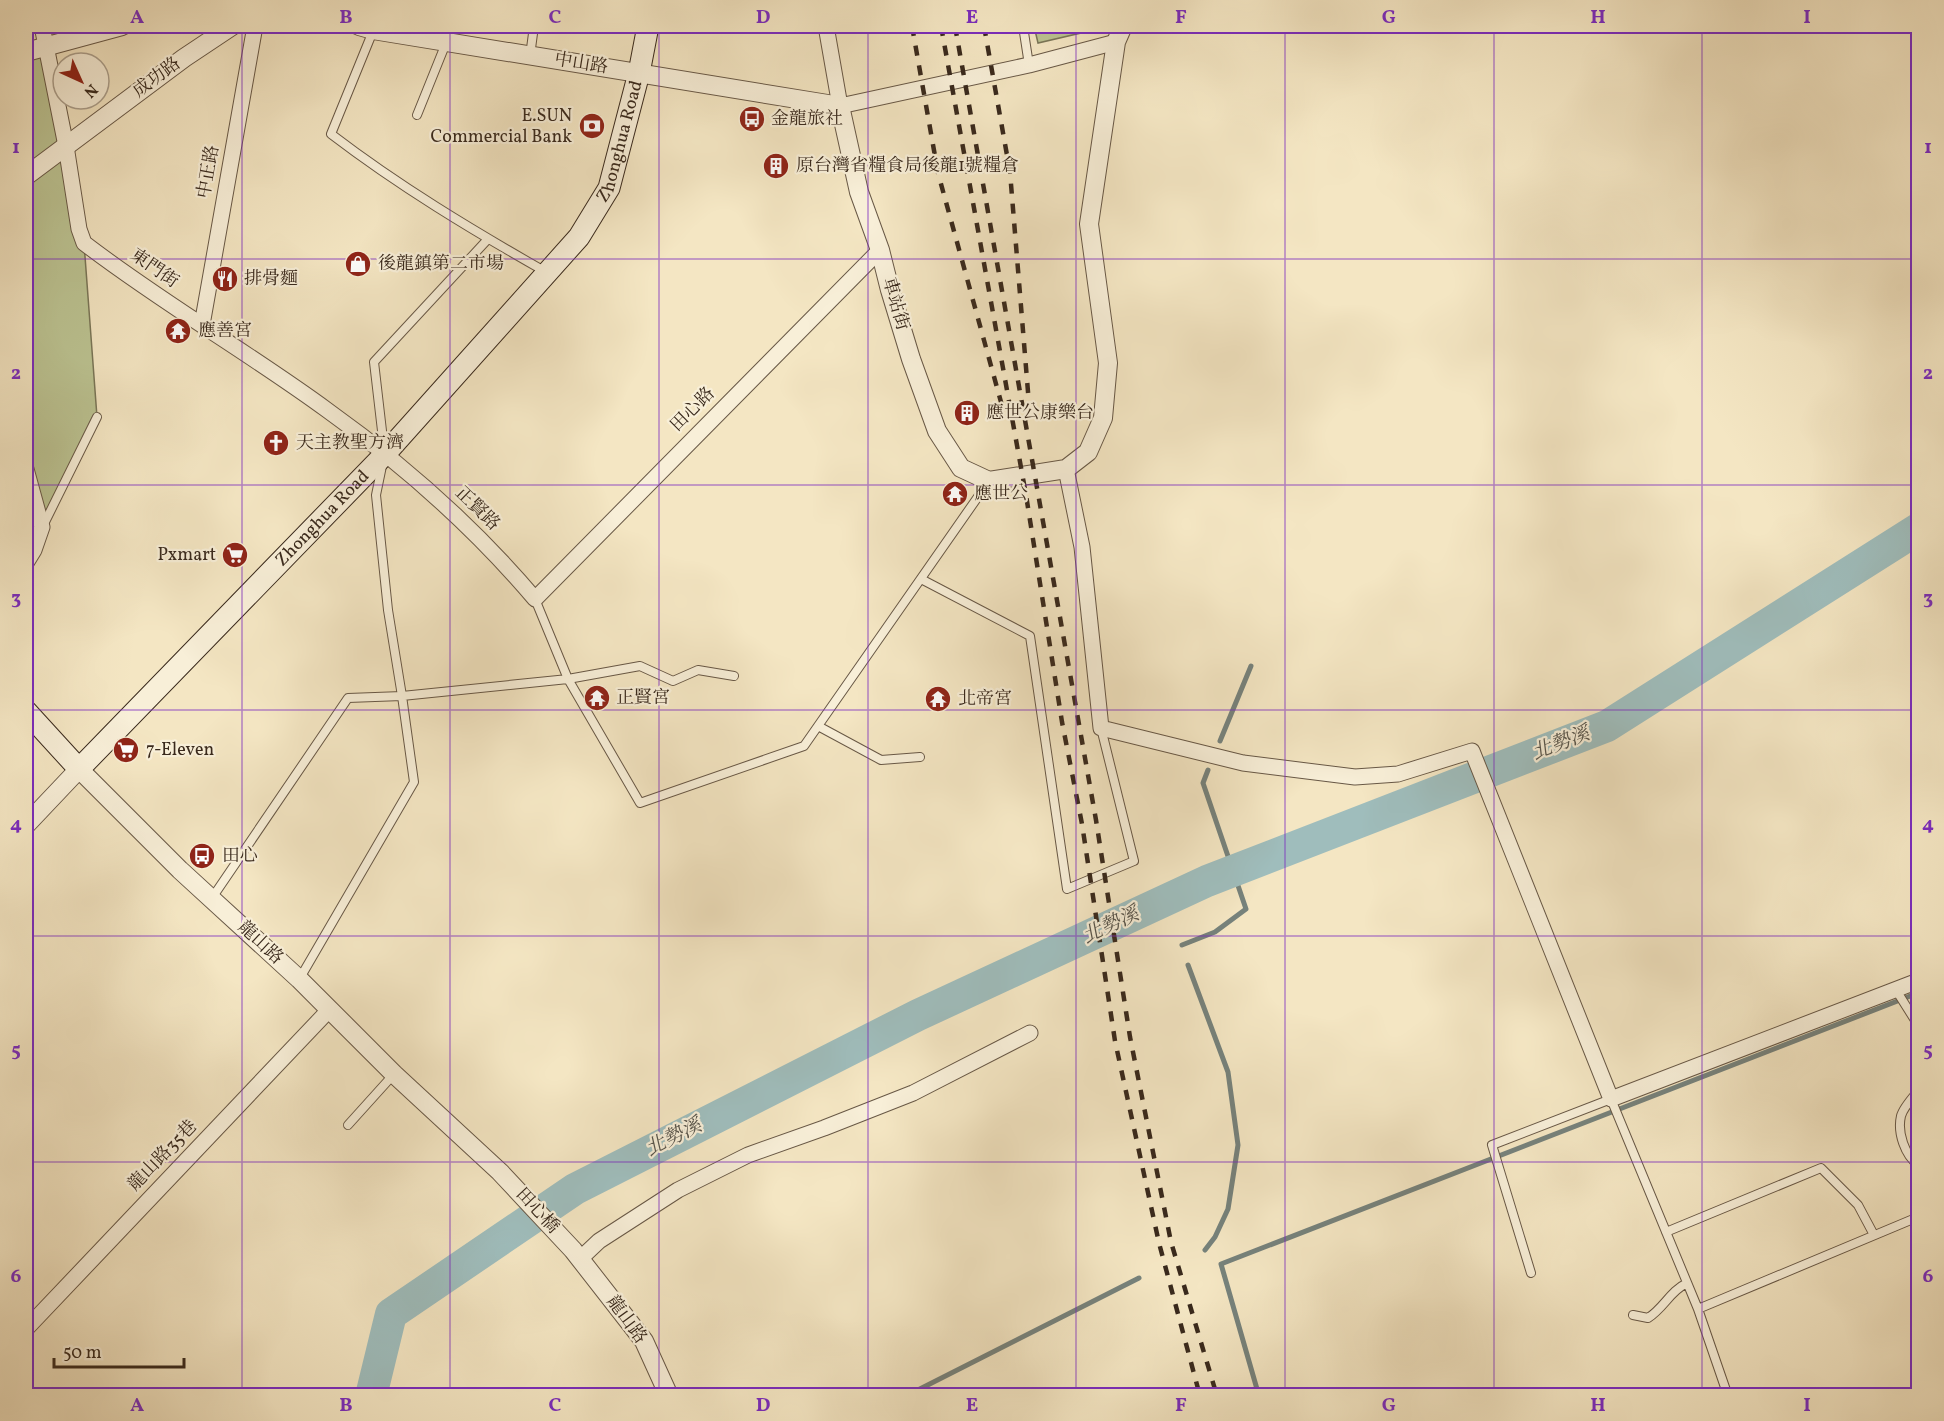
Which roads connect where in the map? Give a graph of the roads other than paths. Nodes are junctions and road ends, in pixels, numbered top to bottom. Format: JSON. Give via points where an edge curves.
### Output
{"nodes":[{"id":1,"x":42,"y":26,"type":"edge"},
{"id":2,"x":122,"y":26,"type":"edge"},
{"id":3,"x":232,"y":26,"type":"edge"},
{"id":4,"x":255,"y":26,"type":"edge"},
{"id":5,"x":534,"y":26,"type":"edge"},
{"id":6,"x":648,"y":26,"type":"edge"},
{"id":7,"x":826,"y":26,"type":"edge"},
{"id":8,"x":1023,"y":26,"type":"edge"},
{"id":9,"x":366,"y":28,"type":"edge"},
{"id":10,"x":1119,"y":34,"type":"edge"},
{"id":11,"x":447,"y":42,"type":"junction"},
{"id":12,"x":47,"y":47,"type":"junction"},
{"id":13,"x":26,"y":52,"type":"edge"},
{"id":14,"x":530,"y":56,"type":"junction"},
{"id":15,"x":1029,"y":66,"type":"junction"},
{"id":16,"x":639,"y":73,"type":"junction"},
{"id":17,"x":840,"y":106,"type":"junction"},
{"id":18,"x":417,"y":114,"type":"dead end"},
{"id":19,"x":66,"y":146,"type":"junction"},
{"id":20,"x":26,"y":176,"type":"edge"},
{"id":21,"x":488,"y":239,"type":"junction"},
{"id":22,"x":880,"y":250,"type":"junction"},
{"id":23,"x":549,"y":273,"type":"junction"},
{"id":24,"x":202,"y":325,"type":"junction"},
{"id":25,"x":97,"y":417,"type":"dead end"},
{"id":26,"x":385,"y":454,"type":"junction"},
{"id":27,"x":26,"y":469,"type":"edge"},
{"id":28,"x":1066,"y":469,"type":"junction"},
{"id":29,"x":989,"y":482,"type":"junction"},
{"id":30,"x":42,"y":527,"type":"junction"},
{"id":31,"x":26,"y":563,"type":"edge"},
{"id":32,"x":921,"y":579,"type":"junction"},
{"id":33,"x":535,"y":599,"type":"junction"},
{"id":34,"x":734,"y":676,"type":"dead end"},
{"id":35,"x":568,"y":679,"type":"junction"},
{"id":36,"x":402,"y":696,"type":"junction"},
{"id":37,"x":26,"y":711,"type":"edge"},
{"id":38,"x":818,"y":726,"type":"junction"},
{"id":39,"x":1101,"y":728,"type":"junction"},
{"id":40,"x":920,"y":758,"type":"dead end"},
{"id":41,"x":79,"y":769,"type":"junction"},
{"id":42,"x":26,"y":825,"type":"edge"},
{"id":43,"x":212,"y":898,"type":"junction"},
{"id":44,"x":299,"y":979,"type":"junction"},
{"id":45,"x":1918,"y":981,"type":"edge"},
{"id":46,"x":1897,"y":992,"type":"junction"},
{"id":47,"x":329,"y":1010,"type":"junction"},
{"id":48,"x":1918,"y":1024,"type":"edge"},
{"id":49,"x":1030,"y":1033,"type":"dead end"},
{"id":50,"x":394,"y":1074,"type":"junction"},
{"id":51,"x":1918,"y":1092,"type":"edge"},
{"id":52,"x":1612,"y":1102,"type":"junction"},
{"id":53,"x":348,"y":1125,"type":"dead end"},
{"id":54,"x":1918,"y":1165,"type":"edge"},
{"id":55,"x":500,"y":1172,"type":"joint"},
{"id":56,"x":1918,"y":1217,"type":"edge"},
{"id":57,"x":1666,"y":1232,"type":"junction"},
{"id":58,"x":1874,"y":1235,"type":"junction"},
{"id":59,"x":576,"y":1255,"type":"junction"},
{"id":60,"x":1531,"y":1273,"type":"dead end"},
{"id":61,"x":1687,"y":1283,"type":"junction"},
{"id":62,"x":1698,"y":1309,"type":"junction"},
{"id":63,"x":1633,"y":1315,"type":"dead end"},
{"id":64,"x":26,"y":1329,"type":"edge"},
{"id":65,"x":669,"y":1395,"type":"edge"},
{"id":66,"x":1728,"y":1395,"type":"edge"}],
"edges":[{"from":1,"to":12,"type":"street","name":"東門街"},
{"from":2,"to":12,"type":"street"},
{"from":3,"to":19,"type":"street","name":"成功路"},
{"from":4,"to":24,"type":"street","name":"中正路"},
{"from":5,"to":14,"type":"lane"},
{"from":6,"to":16,"type":"main road","name":"Zhonghua Road"},
{"from":7,"to":17,"type":"street","name":"車站街"},
{"from":8,"to":15,"type":"lane"},
{"from":9,"to":11,"type":"street","name":"中山路"},
{"from":9,"to":21,"type":"lane","via":[[331,134]]},
{"from":10,"to":15,"type":"street"},
{"from":10,"to":28,"type":"street","via":[[1089,224],[1108,363],[1103,418],[1088,452]]},
{"from":11,"to":14,"type":"street","name":"中山路"},
{"from":11,"to":18,"type":"lane"},
{"from":12,"to":13,"type":"street"},
{"from":12,"to":19,"type":"street","name":"東門街"},
{"from":14,"to":16,"type":"street","name":"中山路"},
{"from":15,"to":17,"type":"street"},
{"from":16,"to":17,"type":"street","name":"中山路"},
{"from":16,"to":23,"type":"main road","name":"Zhonghua Road","via":[[609,188],[579,237]]},
{"from":17,"to":22,"type":"street","name":"車站街","via":[[859,192]]},
{"from":19,"to":20,"type":"street","name":"成功路"},
{"from":19,"to":24,"type":"street","name":"東門街","via":[[84,243]]},
{"from":21,"to":23,"type":"lane"},
{"from":21,"to":26,"type":"lane","via":[[374,362]]},
{"from":22,"to":29,"type":"street","name":"車站街","via":[[911,359],[937,431],[961,468]]},
{"from":22,"to":33,"type":"street","name":"田心路"},
{"from":23,"to":26,"type":"main road","name":"Zhonghua Road"},
{"from":24,"to":26,"type":"street","name":"東門街"},
{"from":25,"to":30,"type":"lane"},
{"from":26,"to":33,"type":"street","name":"正賢路","via":[[428,489]]},
{"from":26,"to":36,"type":"lane","via":[[376,495]]},
{"from":26,"to":41,"type":"main road","name":"Zhonghua Road"},
{"from":27,"to":30,"type":"street"},
{"from":28,"to":29,"type":"street"},
{"from":28,"to":39,"type":"street","via":[[1082,547]]},
{"from":29,"to":32,"type":"lane"},
{"from":30,"to":31,"type":"street"},
{"from":32,"to":38,"type":"lane"},
{"from":32,"to":39,"type":"lane","via":[[1030,636],[1067,889],[1134,861]]},
{"from":33,"to":35,"type":"lane"},
{"from":34,"to":35,"type":"lane","via":[[698,670],[674,681],[640,666]]},
{"from":35,"to":36,"type":"lane"},
{"from":35,"to":38,"type":"lane","via":[[640,803],[804,746]]},
{"from":36,"to":43,"type":"lane","via":[[348,698]]},
{"from":36,"to":44,"type":"lane","via":[[414,782]]},
{"from":37,"to":41,"type":"main road","name":"龍山路"},
{"from":38,"to":40,"type":"lane","via":[[881,760]]},
{"from":39,"to":52,"type":"street","via":[[1244,763],[1355,777],[1398,774],[1472,751]]},
{"from":41,"to":42,"type":"street","name":"Zhonghua Road"},
{"from":41,"to":43,"type":"street","name":"龍山路"},
{"from":43,"to":44,"type":"street","name":"龍山路"},
{"from":44,"to":47,"type":"street","name":"龍山路"},
{"from":45,"to":46,"type":"street"},
{"from":46,"to":48,"type":"lane"},
{"from":46,"to":52,"type":"street"},
{"from":47,"to":50,"type":"street","name":"龍山路"},
{"from":47,"to":64,"type":"street","name":"龍山路35巷"},
{"from":49,"to":59,"type":"street","via":[[914,1093],[748,1155],[678,1190]]},
{"from":50,"to":53,"type":"lane"},
{"from":50,"to":55,"type":"street","name":"龍山路"},
{"from":51,"to":54,"type":"lane","via":[[1901,1115],[1901,1140]]},
{"from":52,"to":57,"type":"lane"},
{"from":52,"to":60,"type":"lane","via":[[1492,1145]]},
{"from":55,"to":59,"type":"street","name":"田心橋"},
{"from":56,"to":58,"type":"lane"},
{"from":57,"to":58,"type":"lane","via":[[1821,1168],[1858,1204]]},
{"from":57,"to":61,"type":"lane"},
{"from":58,"to":62,"type":"lane"},
{"from":59,"to":65,"type":"street","name":"龍山路","via":[[644,1341]]},
{"from":61,"to":62,"type":"lane"},
{"from":61,"to":63,"type":"lane","via":[[1676,1288],[1659,1311],[1648,1318]]},
{"from":62,"to":66,"type":"lane"}]}
